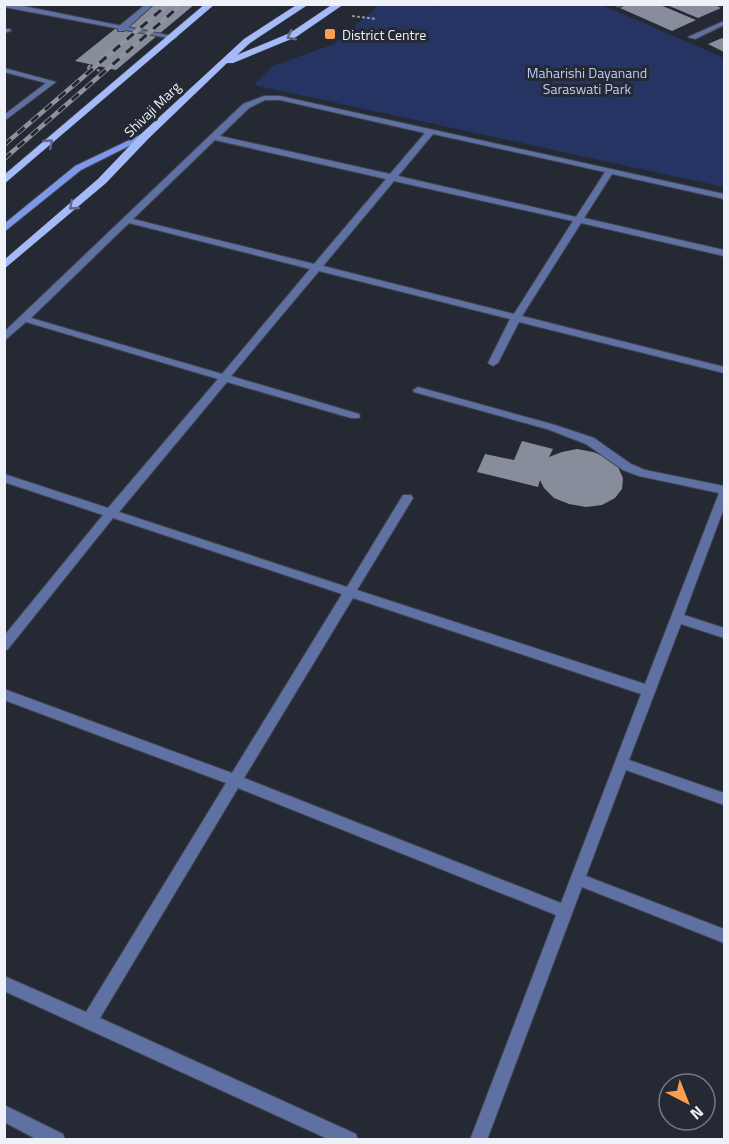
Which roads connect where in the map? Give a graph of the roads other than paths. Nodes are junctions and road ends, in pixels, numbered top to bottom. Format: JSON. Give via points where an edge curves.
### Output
{"nodes":[{"id":1,"x":151,"y":4,"type":"edge"},
{"id":2,"x":211,"y":4,"type":"edge"},
{"id":3,"x":220,"y":4,"type":"edge"},
{"id":4,"x":305,"y":4,"type":"edge"},
{"id":5,"x":340,"y":4,"type":"edge"},
{"id":6,"x":4,"y":5,"type":"edge"},
{"id":7,"x":724,"y":23,"type":"edge"},
{"id":8,"x":121,"y":29,"type":"junction"},
{"id":9,"x":692,"y":37,"type":"dead end"},
{"id":10,"x":173,"y":38,"type":"junction"},
{"id":11,"x":221,"y":64,"type":"junction"},
{"id":12,"x":4,"y":70,"type":"edge"},
{"id":13,"x":4,"y":119,"type":"edge"},
{"id":14,"x":430,"y":132,"type":"junction"},
{"id":15,"x":145,"y":136,"type":"junction"},
{"id":16,"x":214,"y":137,"type":"junction"},
{"id":17,"x":610,"y":171,"type":"junction"},
{"id":18,"x":392,"y":177,"type":"junction"},
{"id":19,"x":4,"y":182,"type":"edge"},
{"id":20,"x":724,"y":196,"type":"edge"},
{"id":21,"x":127,"y":220,"type":"junction"},
{"id":22,"x":578,"y":220,"type":"junction"},
{"id":23,"x":4,"y":230,"type":"edge"},
{"id":24,"x":724,"y":253,"type":"edge"},
{"id":25,"x":4,"y":266,"type":"edge"},
{"id":26,"x":316,"y":268,"type":"junction"},
{"id":27,"x":516,"y":318,"type":"junction"},
{"id":28,"x":25,"y":319,"type":"junction"},
{"id":29,"x":4,"y":338,"type":"edge"},
{"id":30,"x":493,"y":363,"type":"dead end"},
{"id":31,"x":724,"y":370,"type":"edge"},
{"id":32,"x":225,"y":377,"type":"junction"},
{"id":33,"x":418,"y":390,"type":"dead end"},
{"id":34,"x":355,"y":416,"type":"dead end"},
{"id":35,"x":4,"y":477,"type":"edge"},
{"id":36,"x":724,"y":492,"type":"edge"},
{"id":37,"x":407,"y":498,"type":"dead end"},
{"id":38,"x":111,"y":513,"type":"junction"},
{"id":39,"x":720,"y":516,"type":"edge"},
{"id":40,"x":351,"y":592,"type":"junction"},
{"id":41,"x":677,"y":618,"type":"junction"},
{"id":42,"x":724,"y":633,"type":"edge"},
{"id":43,"x":4,"y":646,"type":"edge"},
{"id":44,"x":649,"y":692,"type":"junction"},
{"id":45,"x":4,"y":694,"type":"edge"},
{"id":46,"x":621,"y":764,"type":"junction"},
{"id":47,"x":234,"y":780,"type":"junction"},
{"id":48,"x":724,"y":799,"type":"edge"},
{"id":49,"x":578,"y":879,"type":"junction"},
{"id":50,"x":565,"y":912,"type":"junction"},
{"id":51,"x":724,"y":936,"type":"edge"},
{"id":52,"x":4,"y":983,"type":"edge"},
{"id":53,"x":90,"y":1020,"type":"junction"},
{"id":54,"x":4,"y":1113,"type":"edge"},
{"id":55,"x":57,"y":1140,"type":"edge"},
{"id":56,"x":350,"y":1140,"type":"edge"},
{"id":57,"x":478,"y":1140,"type":"edge"}],
"edges":[{"from":1,"to":8,"type":"street"},
{"from":2,"to":10,"type":"main road"},
{"from":3,"to":10,"type":"main road"},
{"from":4,"to":11,"type":"main road","via":[[247,41]]},
{"from":5,"to":11,"type":"main road","name":"Shivaji Marg","one_way":true,"via":[[293,35]]},
{"from":6,"to":8,"type":"street"},
{"from":7,"to":9,"type":"street"},
{"from":8,"to":10,"type":"street"},
{"from":19,"to":10,"type":"main road","one_way":true},
{"from":11,"to":15,"type":"main road","name":"Shivaji Marg"},
{"from":12,"to":13,"type":"street","via":[[52,82]]},
{"from":14,"to":16,"type":"street","via":[[280,98],[264,98],[246,106]]},
{"from":14,"to":17,"type":"street"},
{"from":14,"to":18,"type":"street"},
{"from":15,"to":23,"type":"main road","via":[[78,168]]},
{"from":15,"to":25,"type":"main road","name":"Shivaji Marg","one_way":true,"via":[[102,182]]},
{"from":16,"to":18,"type":"street"},
{"from":16,"to":21,"type":"street"},
{"from":17,"to":20,"type":"street"},
{"from":17,"to":22,"type":"street"},
{"from":18,"to":22,"type":"street"},
{"from":18,"to":26,"type":"street"},
{"from":21,"to":26,"type":"street"},
{"from":21,"to":28,"type":"street"},
{"from":22,"to":24,"type":"street"},
{"from":22,"to":27,"type":"street"},
{"from":26,"to":27,"type":"street"},
{"from":26,"to":32,"type":"street"},
{"from":27,"to":30,"type":"street"},
{"from":27,"to":31,"type":"street"},
{"from":28,"to":29,"type":"street"},
{"from":28,"to":32,"type":"street"},
{"from":32,"to":34,"type":"street"},
{"from":32,"to":38,"type":"street"},
{"from":33,"to":36,"type":"street","via":[[590,441],[627,467],[643,473]]},
{"from":35,"to":38,"type":"street"},
{"from":36,"to":39,"type":"street"},
{"from":37,"to":40,"type":"street"},
{"from":38,"to":40,"type":"street"},
{"from":38,"to":43,"type":"street"},
{"from":39,"to":41,"type":"street"},
{"from":40,"to":44,"type":"street"},
{"from":40,"to":47,"type":"street"},
{"from":41,"to":42,"type":"street"},
{"from":41,"to":44,"type":"street"},
{"from":44,"to":46,"type":"street"},
{"from":45,"to":47,"type":"street"},
{"from":46,"to":48,"type":"street"},
{"from":46,"to":49,"type":"street"},
{"from":47,"to":50,"type":"street"},
{"from":47,"to":53,"type":"street"},
{"from":49,"to":50,"type":"street"},
{"from":49,"to":51,"type":"street"},
{"from":50,"to":57,"type":"street"},
{"from":52,"to":53,"type":"street"},
{"from":53,"to":56,"type":"street"},
{"from":54,"to":55,"type":"street"}]}
